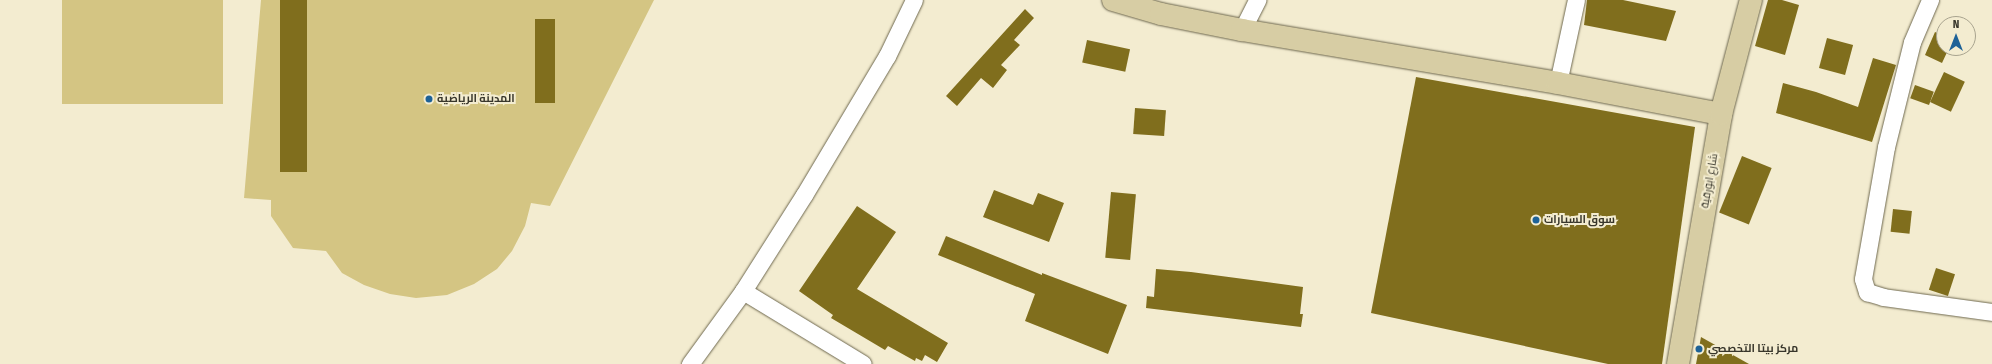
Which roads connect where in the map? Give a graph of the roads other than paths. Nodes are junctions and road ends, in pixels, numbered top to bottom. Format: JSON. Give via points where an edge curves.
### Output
{"nodes":[{"id":1,"x":914,"y":0,"type":"edge"},
{"id":2,"x":1113,"y":0,"type":"edge"},
{"id":3,"x":1257,"y":0,"type":"edge"},
{"id":4,"x":1576,"y":0,"type":"edge"},
{"id":5,"x":1750,"y":0,"type":"edge"},
{"id":6,"x":1930,"y":0,"type":"edge"},
{"id":7,"x":1242,"y":30,"type":"junction"},
{"id":8,"x":1558,"y":83,"type":"junction"},
{"id":9,"x":1721,"y":114,"type":"junction"},
{"id":10,"x":743,"y":291,"type":"junction"},
{"id":11,"x":1992,"y":312,"type":"edge"},
{"id":12,"x":690,"y":364,"type":"edge"},
{"id":13,"x":863,"y":364,"type":"edge"},
{"id":14,"x":1678,"y":364,"type":"edge"}],
"edges":[{"from":1,"to":10,"type":"street","via":[[887,56]]},
{"from":2,"to":7,"type":"main road","via":[[1161,14]]},
{"from":3,"to":7,"type":"street"},
{"from":4,"to":8,"type":"street"},
{"from":5,"to":9,"type":"main road","name":"شارع ابورقية"},
{"from":6,"to":11,"type":"street","via":[[1912,42],[1888,140],[1863,279],[1867,292],[1883,297]]},
{"from":7,"to":8,"type":"main road"},
{"from":8,"to":9,"type":"main road"},
{"from":9,"to":14,"type":"main road","name":"شارع ابورقية"},
{"from":10,"to":12,"type":"street"},
{"from":10,"to":13,"type":"street"}]}
